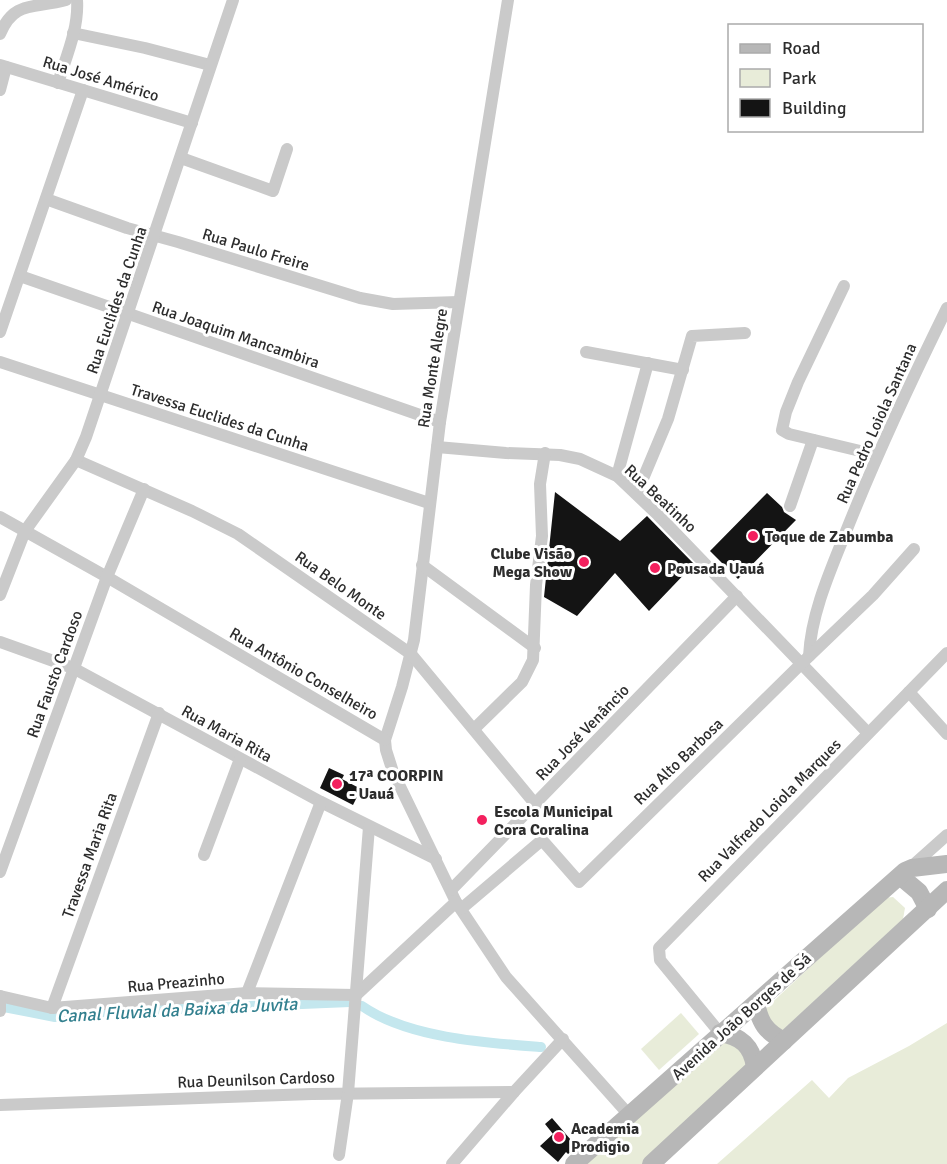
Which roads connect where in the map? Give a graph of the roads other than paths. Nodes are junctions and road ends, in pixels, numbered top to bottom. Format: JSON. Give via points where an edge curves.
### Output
{"nodes":[{"id":1,"x":66,"y":0,"type":"edge"},
{"id":2,"x":77,"y":0,"type":"edge"},
{"id":3,"x":234,"y":0,"type":"edge"},
{"id":4,"x":508,"y":0,"type":"edge"},
{"id":5,"x":74,"y":33,"type":"junction"},
{"id":6,"x":0,"y":34,"type":"edge"},
{"id":7,"x":210,"y":65,"type":"junction"},
{"id":8,"x":3,"y":66,"type":"edge"},
{"id":9,"x":58,"y":83,"type":"junction"},
{"id":10,"x":0,"y":90,"type":"edge"},
{"id":11,"x":83,"y":90,"type":"junction"},
{"id":12,"x":192,"y":123,"type":"junction"},
{"id":13,"x":287,"y":149,"type":"dead end"},
{"id":14,"x":181,"y":158,"type":"junction"},
{"id":15,"x":46,"y":199,"type":"junction"},
{"id":16,"x":155,"y":235,"type":"junction"},
{"id":17,"x":20,"y":276,"type":"junction"},
{"id":18,"x":844,"y":286,"type":"dead end"},
{"id":19,"x":459,"y":302,"type":"junction"},
{"id":20,"x":947,"y":308,"type":"edge"},
{"id":21,"x":128,"y":314,"type":"junction"},
{"id":22,"x":0,"y":332,"type":"edge"},
{"id":23,"x":745,"y":333,"type":"dead end"},
{"id":24,"x":586,"y":352,"type":"dead end"},
{"id":25,"x":0,"y":362,"type":"edge"},
{"id":26,"x":648,"y":363,"type":"junction"},
{"id":27,"x":683,"y":369,"type":"junction"},
{"id":28,"x":101,"y":396,"type":"junction"},
{"id":29,"x":440,"y":422,"type":"junction"},
{"id":30,"x":813,"y":440,"type":"junction"},
{"id":31,"x":437,"y":447,"type":"junction"},
{"id":32,"x":545,"y":453,"type":"junction"},
{"id":33,"x":878,"y":455,"type":"junction"},
{"id":34,"x":76,"y":460,"type":"junction"},
{"id":35,"x":616,"y":476,"type":"junction"},
{"id":36,"x":144,"y":489,"type":"junction"},
{"id":37,"x":637,"y":493,"type":"junction"},
{"id":38,"x":429,"y":503,"type":"junction"},
{"id":39,"x":790,"y":506,"type":"dead end"},
{"id":40,"x":0,"y":517,"type":"edge"},
{"id":41,"x":25,"y":531,"type":"junction"},
{"id":42,"x":914,"y":549,"type":"dead end"},
{"id":43,"x":422,"y":565,"type":"junction"},
{"id":44,"x":107,"y":577,"type":"junction"},
{"id":45,"x":0,"y":595,"type":"edge"},
{"id":46,"x":737,"y":596,"type":"junction"},
{"id":47,"x":0,"y":642,"type":"edge"},
{"id":48,"x":535,"y":648,"type":"junction"},
{"id":49,"x":947,"y":653,"type":"edge"},
{"id":50,"x":411,"y":654,"type":"junction"},
{"id":51,"x":805,"y":660,"type":"junction"},
{"id":52,"x":74,"y":668,"type":"junction"},
{"id":53,"x":909,"y":692,"type":"junction"},
{"id":54,"x":159,"y":713,"type":"junction"},
{"id":55,"x":474,"y":729,"type":"junction"},
{"id":56,"x":868,"y":733,"type":"junction"},
{"id":57,"x":947,"y":734,"type":"edge"},
{"id":58,"x":385,"y":740,"type":"junction"},
{"id":59,"x":240,"y":759,"type":"junction"},
{"id":60,"x":321,"y":802,"type":"junction"},
{"id":61,"x":536,"y":805,"type":"junction"},
{"id":62,"x":369,"y":827,"type":"junction"},
{"id":63,"x":947,"y":834,"type":"edge"},
{"id":64,"x":204,"y":855,"type":"dead end"},
{"id":65,"x":436,"y":859,"type":"junction"},
{"id":66,"x":947,"y":864,"type":"edge"},
{"id":67,"x":0,"y":872,"type":"edge"},
{"id":68,"x":904,"y":873,"type":"junction"},
{"id":69,"x":947,"y":890,"type":"edge"},
{"id":70,"x":456,"y":900,"type":"junction"},
{"id":71,"x":928,"y":909,"type":"junction"},
{"id":72,"x":247,"y":993,"type":"junction"},
{"id":73,"x":356,"y":995,"type":"junction"},
{"id":74,"x":0,"y":996,"type":"edge"},
{"id":75,"x":756,"y":1004,"type":"junction"},
{"id":76,"x":52,"y":1008,"type":"junction"},
{"id":77,"x":0,"y":1011,"type":"edge"},
{"id":78,"x":720,"y":1033,"type":"junction"},
{"id":79,"x":562,"y":1040,"type":"junction"},
{"id":80,"x":784,"y":1041,"type":"junction"},
{"id":81,"x":755,"y":1067,"type":"junction"},
{"id":82,"x":514,"y":1092,"type":"junction"},
{"id":83,"x":348,"y":1093,"type":"junction"},
{"id":84,"x":0,"y":1106,"type":"edge"},
{"id":85,"x":630,"y":1116,"type":"junction"},
{"id":86,"x":339,"y":1155,"type":"dead end"},
{"id":87,"x":453,"y":1164,"type":"edge"},
{"id":88,"x":574,"y":1164,"type":"edge"},
{"id":89,"x":651,"y":1164,"type":"edge"}],
"edges":[{"from":1,"to":6,"type":"street","via":[[17,8]]},
{"from":2,"to":5,"type":"street"},
{"from":3,"to":7,"type":"street","name":"Rua Euclides da Cunha"},
{"from":4,"to":19,"type":"street","name":"Rua Monte Alegre"},
{"from":5,"to":7,"type":"street"},
{"from":5,"to":9,"type":"street"},
{"from":7,"to":12,"type":"street","name":"Rua Euclides da Cunha"},
{"from":8,"to":9,"type":"street","name":"Rua José Américo"},
{"from":8,"to":10,"type":"street"},
{"from":9,"to":11,"type":"street","name":"Rua José Américo"},
{"from":11,"to":12,"type":"street","name":"Rua José Américo"},
{"from":11,"to":15,"type":"street"},
{"from":12,"to":14,"type":"street","name":"Rua Euclides da Cunha"},
{"from":13,"to":14,"type":"street","via":[[273,191]]},
{"from":14,"to":16,"type":"street","name":"Rua Euclides da Cunha"},
{"from":15,"to":16,"type":"street","name":"Rua Paulo Freire"},
{"from":15,"to":17,"type":"street"},
{"from":16,"to":19,"type":"street","name":"Rua Paulo Freire","via":[[377,302]]},
{"from":16,"to":21,"type":"street","name":"Rua Euclides da Cunha"},
{"from":17,"to":21,"type":"street","name":"Rua Joaquim Mancambira"},
{"from":17,"to":22,"type":"street"},
{"from":18,"to":30,"type":"street","via":[[798,382],[781,428]]},
{"from":19,"to":29,"type":"street","name":"Rua Monte Alegre"},
{"from":20,"to":33,"type":"street","name":"Rua Pedro Loiola Santana"},
{"from":21,"to":28,"type":"street","name":"Rua Euclides da Cunha"},
{"from":21,"to":29,"type":"street","name":"Rua Joaquim Mancambira"},
{"from":23,"to":27,"type":"street","via":[[692,336]]},
{"from":24,"to":26,"type":"street"},
{"from":25,"to":28,"type":"street","name":"Travessa Euclides da Cunha"},
{"from":26,"to":27,"type":"street"},
{"from":26,"to":35,"type":"street"},
{"from":27,"to":37,"type":"street","via":[[668,419]]},
{"from":28,"to":34,"type":"street","name":"Rua Euclides da Cunha"},
{"from":28,"to":38,"type":"street","name":"Travessa Euclides da Cunha"},
{"from":29,"to":31,"type":"street","name":"Rua Monte Alegre"},
{"from":30,"to":33,"type":"street"},
{"from":30,"to":39,"type":"street"},
{"from":31,"to":32,"type":"street","name":"Rua Beatinho"},
{"from":31,"to":38,"type":"street","name":"Rua Monte Alegre"},
{"from":32,"to":35,"type":"street","name":"Rua Beatinho","via":[[580,459]]},
{"from":32,"to":48,"type":"street","via":[[540,484],[542,536]]},
{"from":33,"to":51,"type":"street","name":"Rua Pedro Loiola Santana","via":[[834,562]]},
{"from":34,"to":36,"type":"street","name":"Rua Belo Monte"},
{"from":34,"to":41,"type":"street","name":"Rua Euclides da Cunha"},
{"from":35,"to":37,"type":"street","name":"Rua Beatinho"},
{"from":36,"to":44,"type":"street","name":"Rua Fausto Cardoso"},
{"from":36,"to":50,"type":"street","name":"Rua Belo Monte","via":[[238,534]]},
{"from":37,"to":46,"type":"street","name":"Rua Beatinho"},
{"from":38,"to":43,"type":"street","name":"Rua Monte Alegre"},
{"from":40,"to":41,"type":"street","name":"Rua Antônio Conselheiro"},
{"from":41,"to":44,"type":"street","name":"Rua Antônio Conselheiro"},
{"from":41,"to":45,"type":"street","name":"Rua Euclides da Cunha"},
{"from":42,"to":51,"type":"street","name":"Rua Alto Barbosa"},
{"from":43,"to":48,"type":"street"},
{"from":43,"to":50,"type":"street","name":"Rua Monte Alegre"},
{"from":44,"to":52,"type":"street","name":"Rua Fausto Cardoso"},
{"from":44,"to":58,"type":"street","name":"Rua Antônio Conselheiro"},
{"from":46,"to":51,"type":"street","name":"Rua Beatinho"},
{"from":46,"to":61,"type":"street","name":"Rua José Venâncio"},
{"from":47,"to":52,"type":"street","name":"Rua Maria Rita"},
{"from":48,"to":55,"type":"street","via":[[522,682]]},
{"from":49,"to":53,"type":"street","name":"Rua Valfredo Loiola Marques"},
{"from":50,"to":55,"type":"street","name":"Rua Belo Monte"},
{"from":50,"to":58,"type":"street","name":"Rua Monte Alegre"},
{"from":51,"to":56,"type":"street","name":"Rua Beatinho"},
{"from":51,"to":70,"type":"street","name":"Rua Alto Barbosa","via":[[579,882],[542,840]]},
{"from":52,"to":54,"type":"street","name":"Rua Maria Rita"},
{"from":52,"to":67,"type":"street","name":"Rua Fausto Cardoso"},
{"from":53,"to":56,"type":"street","name":"Rua Valfredo Loiola Marques"},
{"from":53,"to":57,"type":"street"},
{"from":54,"to":59,"type":"street","name":"Rua Maria Rita"},
{"from":54,"to":76,"type":"street","name":"Travessa Maria Rita"},
{"from":55,"to":61,"type":"street","name":"Rua Belo Monte"},
{"from":56,"to":78,"type":"street","name":"Rua Valfredo Loiola Marques","via":[[658,948],[658,956]]},
{"from":58,"to":65,"type":"street","name":"Rua Antônio Conselheiro","via":[[393,772]]},
{"from":59,"to":60,"type":"street","name":"Rua Maria Rita"},
{"from":59,"to":64,"type":"street"},
{"from":60,"to":62,"type":"street","name":"Rua Maria Rita"},
{"from":60,"to":72,"type":"street"},
{"from":61,"to":70,"type":"street","name":"Rua José Venâncio"},
{"from":62,"to":65,"type":"street","name":"Rua Maria Rita"},
{"from":62,"to":73,"type":"street"},
{"from":63,"to":68,"type":"street","name":"Avenida João Borges de Sá"},
{"from":65,"to":70,"type":"street","name":"Rua Antônio Conselheiro"},
{"from":66,"to":68,"type":"main road"},
{"from":68,"to":71,"type":"main road"},
{"from":68,"to":75,"type":"main road","name":"Avenida João Borges de Sá"},
{"from":69,"to":71,"type":"main road"},
{"from":70,"to":73,"type":"street"},
{"from":70,"to":79,"type":"street","name":"Rua Antônio Conselheiro","via":[[506,977]]},
{"from":71,"to":80,"type":"main road"},
{"from":72,"to":73,"type":"street","name":"Rua Preazinho"},
{"from":72,"to":76,"type":"street","name":"Rua Preazinho"},
{"from":73,"to":83,"type":"street"},
{"from":74,"to":76,"type":"street","name":"Rua Preazinho"},
{"from":74,"to":77,"type":"street"},
{"from":75,"to":78,"type":"main road","name":"Avenida João Borges de Sá"},
{"from":75,"to":80,"type":"main road","via":[[764,1028]]},
{"from":78,"to":81,"type":"main road","via":[[748,1046]]},
{"from":78,"to":85,"type":"main road","name":"Avenida João Borges de Sá"},
{"from":79,"to":82,"type":"street"},
{"from":79,"to":85,"type":"street","name":"Rua Antônio Conselheiro"},
{"from":80,"to":81,"type":"main road"},
{"from":81,"to":89,"type":"main road"},
{"from":82,"to":83,"type":"street","name":"Rua Deunilson Cardoso"},
{"from":82,"to":87,"type":"street"},
{"from":83,"to":84,"type":"street","name":"Rua Deunilson Cardoso"},
{"from":83,"to":86,"type":"street"},
{"from":85,"to":88,"type":"main road","name":"Avenida João Borges de Sá"}]}
